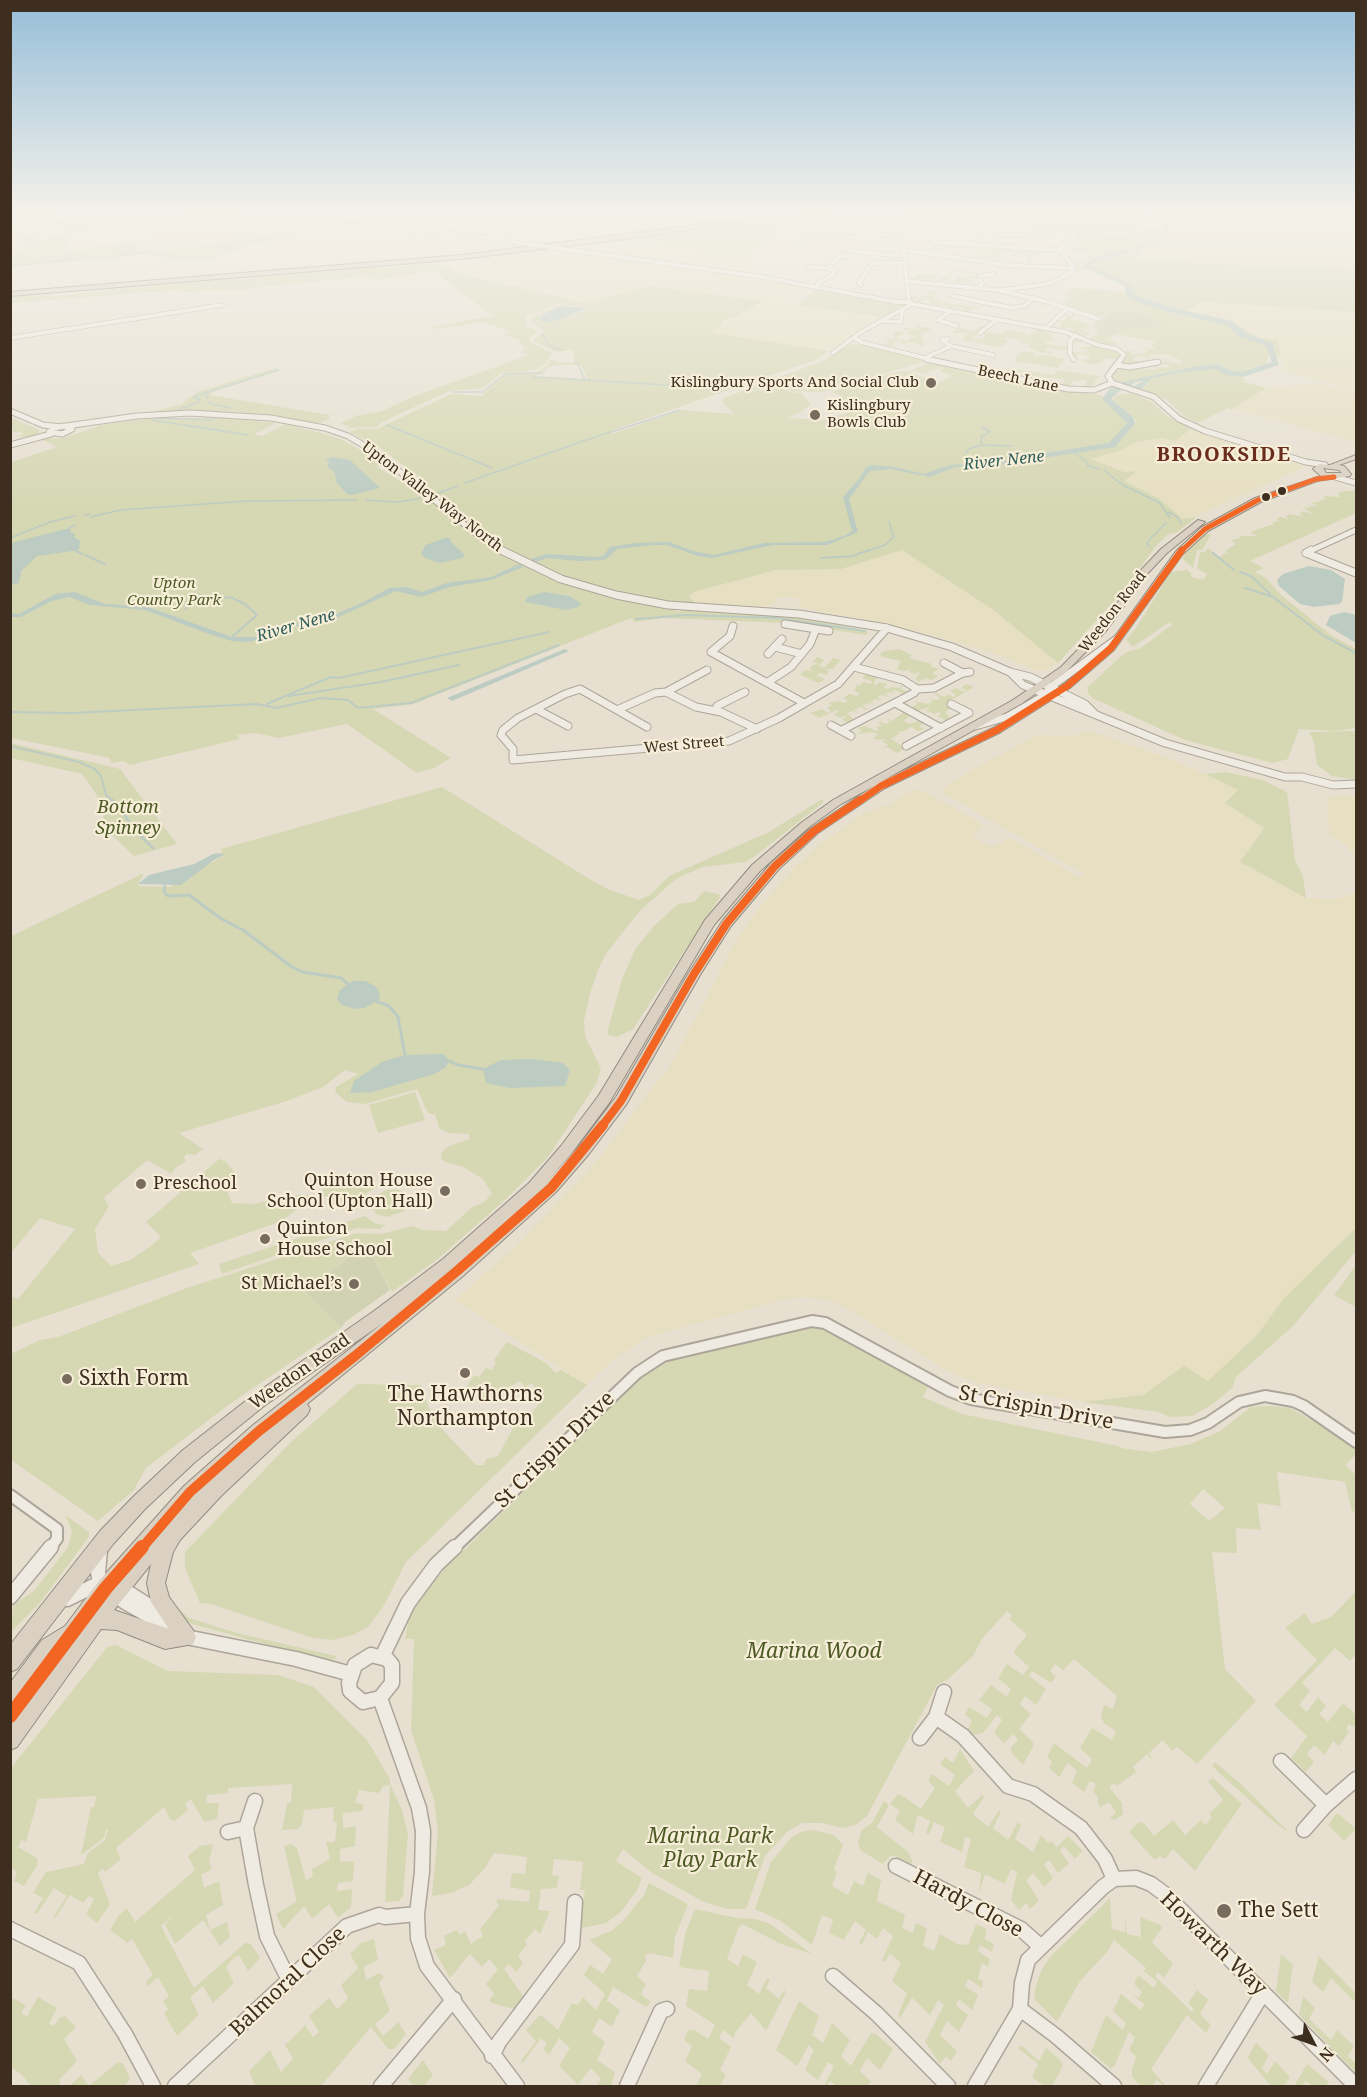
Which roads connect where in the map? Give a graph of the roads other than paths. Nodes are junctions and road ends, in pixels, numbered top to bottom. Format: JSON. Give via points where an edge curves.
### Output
{"nodes":[{"id":1,"x":191,"y":310,"type":"edge"},
{"id":2,"x":941,"y":310,"type":"edge"},
{"id":3,"x":1066,"y":310,"type":"joint"},
{"id":4,"x":902,"y":311,"type":"joint"},
{"id":5,"x":950,"y":312,"type":"junction"},
{"id":6,"x":1099,"y":318,"type":"dead end"},
{"id":7,"x":996,"y":320,"type":"junction"},
{"id":8,"x":884,"y":321,"type":"junction"},
{"id":9,"x":957,"y":326,"type":"dead end"},
{"id":10,"x":1046,"y":328,"type":"junction"},
{"id":11,"x":980,"y":333,"type":"dead end"},
{"id":12,"x":1076,"y":335,"type":"junction"},
{"id":13,"x":10,"y":338,"type":"edge"},
{"id":14,"x":855,"y":338,"type":"junction"},
{"id":15,"x":948,"y":339,"type":"dead end"},
{"id":16,"x":849,"y":341,"type":"junction"},
{"id":17,"x":861,"y":342,"type":"junction"},
{"id":18,"x":951,"y":346,"type":"junction"},
{"id":19,"x":833,"y":352,"type":"dead end"},
{"id":20,"x":989,"y":355,"type":"dead end"},
{"id":21,"x":927,"y":357,"type":"junction"},
{"id":22,"x":1074,"y":360,"type":"dead end"},
{"id":23,"x":1153,"y":362,"type":"dead end"},
{"id":24,"x":1116,"y":364,"type":"junction"},
{"id":25,"x":1113,"y":383,"type":"junction"},
{"id":26,"x":10,"y":411,"type":"edge"},
{"id":27,"x":91,"y":423,"type":"junction"},
{"id":28,"x":43,"y":424,"type":"junction"},
{"id":29,"x":63,"y":426,"type":"junction"},
{"id":30,"x":70,"y":431,"type":"junction"},
{"id":31,"x":50,"y":432,"type":"junction"},
{"id":32,"x":10,"y":445,"type":"edge"},
{"id":33,"x":1356,"y":457,"type":"edge"},
{"id":34,"x":1356,"y":464,"type":"edge"},
{"id":35,"x":1323,"y":467,"type":"junction"},
{"id":36,"x":1347,"y":473,"type":"junction"},
{"id":37,"x":1335,"y":477,"type":"junction"},
{"id":38,"x":1356,"y":483,"type":"edge"},
{"id":39,"x":1356,"y":530,"type":"edge"},
{"id":40,"x":1355,"y":571,"type":"edge"},
{"id":41,"x":785,"y":624,"type":"dead end"},
{"id":42,"x":733,"y":626,"type":"dead end"},
{"id":43,"x":887,"y":628,"type":"junction"},
{"id":44,"x":816,"y":629,"type":"junction"},
{"id":45,"x":829,"y":632,"type":"dead end"},
{"id":46,"x":782,"y":639,"type":"dead end"},
{"id":47,"x":775,"y":647,"type":"junction"},
{"id":48,"x":768,"y":654,"type":"dead end"},
{"id":49,"x":802,"y":654,"type":"junction"},
{"id":50,"x":944,"y":663,"type":"dead end"},
{"id":51,"x":854,"y":667,"type":"junction"},
{"id":52,"x":706,"y":670,"type":"dead end"},
{"id":53,"x":1010,"y":672,"type":"junction"},
{"id":54,"x":768,"y":682,"type":"junction"},
{"id":55,"x":737,"y":688,"type":"dead end"},
{"id":56,"x":917,"y":688,"type":"junction"},
{"id":57,"x":1048,"y":691,"type":"junction"},
{"id":58,"x":666,"y":692,"type":"junction"},
{"id":59,"x":804,"y":704,"type":"junction"},
{"id":60,"x":895,"y":704,"type":"junction"},
{"id":61,"x":951,"y":704,"type":"dead end"},
{"id":62,"x":536,"y":709,"type":"junction"},
{"id":63,"x":619,"y":709,"type":"junction"},
{"id":64,"x":716,"y":711,"type":"junction"},
{"id":65,"x":831,"y":725,"type":"dead end"},
{"id":66,"x":568,"y":726,"type":"dead end"},
{"id":67,"x":647,"y":727,"type":"dead end"},
{"id":68,"x":941,"y":728,"type":"junction"},
{"id":69,"x":757,"y":729,"type":"junction"},
{"id":70,"x":842,"y":730,"type":"junction"},
{"id":71,"x":851,"y":736,"type":"dead end"},
{"id":72,"x":906,"y":746,"type":"dead end"},
{"id":73,"x":1356,"y":784,"type":"edge"},
{"id":74,"x":332,"y":1374,"type":"junction"},
{"id":75,"x":1356,"y":1442,"type":"edge"},
{"id":76,"x":10,"y":1495,"type":"edge"},
{"id":77,"x":101,"y":1545,"type":"junction"},
{"id":78,"x":115,"y":1590,"type":"junction"},
{"id":79,"x":10,"y":1597,"type":"edge"},
{"id":80,"x":47,"y":1613,"type":"junction"},
{"id":81,"x":94,"y":1621,"type":"junction"},
{"id":82,"x":70,"y":1635,"type":"junction"},
{"id":83,"x":186,"y":1637,"type":"junction"},
{"id":84,"x":382,"y":1657,"type":"junction"},
{"id":85,"x":10,"y":1662,"type":"edge"},
{"id":86,"x":351,"y":1674,"type":"junction"},
{"id":87,"x":944,"y":1692,"type":"dead end"},
{"id":88,"x":380,"y":1698,"type":"junction"},
{"id":89,"x":10,"y":1700,"type":"edge"},
{"id":90,"x":10,"y":1716,"type":"edge"},
{"id":91,"x":936,"y":1717,"type":"junction"},
{"id":92,"x":920,"y":1738,"type":"dead end"},
{"id":93,"x":10,"y":1740,"type":"edge"},
{"id":94,"x":1281,"y":1761,"type":"dead end"},
{"id":95,"x":1356,"y":1779,"type":"edge"},
{"id":96,"x":255,"y":1801,"type":"dead end"},
{"id":97,"x":1326,"y":1805,"type":"junction"},
{"id":98,"x":246,"y":1828,"type":"junction"},
{"id":99,"x":1304,"y":1830,"type":"dead end"},
{"id":100,"x":228,"y":1832,"type":"dead end"},
{"id":101,"x":896,"y":1866,"type":"dead end"},
{"id":102,"x":1114,"y":1879,"type":"junction"},
{"id":103,"x":575,"y":1902,"type":"dead end"},
{"id":104,"x":417,"y":1914,"type":"junction"},
{"id":105,"x":10,"y":1929,"type":"edge"},
{"id":106,"x":1040,"y":1946,"type":"junction"},
{"id":107,"x":833,"y":1976,"type":"dead end"},
{"id":108,"x":290,"y":1980,"type":"junction"},
{"id":109,"x":1263,"y":1993,"type":"junction"},
{"id":110,"x":454,"y":1999,"type":"junction"},
{"id":111,"x":667,"y":2008,"type":"dead end"},
{"id":112,"x":1020,"y":2009,"type":"junction"},
{"id":113,"x":492,"y":2056,"type":"junction"},
{"id":114,"x":153,"y":2086,"type":"edge"},
{"id":115,"x":175,"y":2086,"type":"edge"},
{"id":116,"x":381,"y":2086,"type":"edge"},
{"id":117,"x":517,"y":2086,"type":"edge"},
{"id":118,"x":627,"y":2086,"type":"edge"},
{"id":119,"x":948,"y":2086,"type":"edge"},
{"id":120,"x":975,"y":2086,"type":"edge"},
{"id":121,"x":1114,"y":2086,"type":"edge"},
{"id":122,"x":1206,"y":2086,"type":"edge"},
{"id":123,"x":1356,"y":2086,"type":"edge"}],
"edges":[{"from":1,"to":13,"type":"street"},
{"from":2,"to":5,"type":"street"},
{"from":3,"to":6,"type":"street"},
{"from":3,"to":10,"type":"street"},
{"from":4,"to":8,"type":"street"},
{"from":4,"to":8,"type":"street","via":[[901,322]]},
{"from":5,"to":7,"type":"street"},
{"from":5,"to":9,"type":"street","via":[[938,319]]},
{"from":7,"to":10,"type":"street"},
{"from":7,"to":11,"type":"street"},
{"from":8,"to":14,"type":"street"},
{"from":10,"to":12,"type":"street"},
{"from":12,"to":22,"type":"street","via":[[1070,340]]},
{"from":12,"to":24,"type":"street","via":[[1121,351],[1124,355]]},
{"from":14,"to":16,"type":"street"},
{"from":14,"to":17,"type":"street","name":"Beech Lane"},
{"from":15,"to":18,"type":"street","via":[[942,340]]},
{"from":16,"to":17,"type":"street"},
{"from":16,"to":19,"type":"street"},
{"from":17,"to":21,"type":"street","name":"Beech Lane"},
{"from":18,"to":20,"type":"street"},
{"from":18,"to":21,"type":"street"},
{"from":21,"to":25,"type":"street","name":"Beech Lane","via":[[1074,390],[1094,390]]},
{"from":23,"to":24,"type":"street","via":[[1130,367]]},
{"from":24,"to":25,"type":"street","via":[[1108,376]]},
{"from":25,"to":35,"type":"street","via":[[1159,400],[1195,427]]},
{"from":26,"to":28,"type":"street","name":"Upton Valley Way North"},
{"from":27,"to":29,"type":"street","name":"Upton Valley Way North"},
{"from":27,"to":30,"type":"street","name":"Upton Valley Way North"},
{"from":27,"to":43,"type":"street","name":"Upton Valley Way North","via":[[164,414],[216,413],[272,418],[332,431],[377,453],[475,533],[529,566],[561,579],[668,605],[798,614]]},
{"from":28,"to":29,"type":"street","name":"Upton Valley Way North"},
{"from":28,"to":31,"type":"street","name":"Upton Valley Way North"},
{"from":29,"to":30,"type":"street","via":[[71,428]]},
{"from":29,"to":31,"type":"street"},
{"from":30,"to":31,"type":"street","name":"Upton Valley Way North"},
{"from":31,"to":32,"type":"street"},
{"from":33,"to":35,"type":"highway","name":"Weedon Road"},
{"from":34,"to":36,"type":"highway"},
{"from":35,"to":36,"type":"highway"},
{"from":35,"to":37,"type":"highway"},
{"from":35,"to":57,"type":"highway","name":"Weedon Road","via":[[1223,510],[1176,540],[1145,571]]},
{"from":36,"to":37,"type":"highway","name":"Weedon Road"},
{"from":36,"to":38,"type":"street"},
{"from":37,"to":38,"type":"street"},
{"from":37,"to":57,"type":"highway","name":"Weedon Road","via":[[1316,479],[1258,500],[1205,530],[1179,553],[1096,663]]},
{"from":39,"to":40,"type":"street","via":[[1306,553]]},
{"from":41,"to":44,"type":"street"},
{"from":42,"to":54,"type":"street","via":[[730,636],[711,652]]},
{"from":43,"to":51,"type":"street","name":"West Street"},
{"from":43,"to":53,"type":"street","name":"Upton Valley Way North","via":[[952,647]]},
{"from":44,"to":45,"type":"street"},
{"from":44,"to":49,"type":"street"},
{"from":46,"to":47,"type":"street"},
{"from":47,"to":48,"type":"street"},
{"from":47,"to":49,"type":"street"},
{"from":49,"to":54,"type":"street","via":[[786,672]]},
{"from":50,"to":56,"type":"street","via":[[967,673],[934,688]]},
{"from":51,"to":56,"type":"street","via":[[903,680]]},
{"from":51,"to":59,"type":"street","name":"West Street","via":[[838,684]]},
{"from":52,"to":58,"type":"street"},
{"from":53,"to":57,"type":"street","name":"Upton Valley Way North","via":[[1025,675]]},
{"from":53,"to":57,"type":"street","name":"Upton Valley Way North","via":[[1016,680]]},
{"from":54,"to":59,"type":"street"},
{"from":55,"to":64,"type":"street","via":[[748,693],[717,706]]},
{"from":56,"to":60,"type":"street"},
{"from":57,"to":73,"type":"street","via":[[1165,743],[1285,777]]},
{"from":57,"to":74,"type":"highway","name":"Weedon Road","via":[[997,730],[881,786],[814,831],[775,866],[727,923],[621,1101],[584,1150],[550,1188],[503,1230]]},
{"from":57,"to":77,"type":"highway","name":"Weedon Road","via":[[972,727],[837,802],[756,867],[709,923],[604,1099],[534,1187],[449,1264],[223,1428],[139,1503]]},
{"from":58,"to":63,"type":"street"},
{"from":58,"to":64,"type":"street","via":[[696,707]]},
{"from":59,"to":69,"type":"street","name":"West Street"},
{"from":60,"to":68,"type":"street"},
{"from":60,"to":70,"type":"street"},
{"from":61,"to":68,"type":"street","via":[[969,713]]},
{"from":62,"to":63,"type":"street","via":[[580,689]]},
{"from":62,"to":66,"type":"street"},
{"from":62,"to":69,"type":"street","name":"West Street","via":[[503,730],[501,735],[513,749],[513,760],[712,744]]},
{"from":63,"to":67,"type":"street"},
{"from":64,"to":69,"type":"street"},
{"from":65,"to":70,"type":"street"},
{"from":68,"to":72,"type":"street"},
{"from":70,"to":71,"type":"street"},
{"from":74,"to":78,"type":"highway","name":"Weedon Road","via":[[266,1426]]},
{"from":74,"to":83,"type":"highway","via":[[173,1534],[164,1549],[156,1583],[161,1602]]},
{"from":75,"to":84,"type":"street","name":"St Crispin Drive","via":[[1304,1406],[1265,1396],[1239,1402],[1190,1430],[1165,1432],[971,1399],[825,1323],[812,1321],[772,1329],[663,1356],[636,1373],[436,1565],[408,1603]]},
{"from":76,"to":79,"type":"street","via":[[57,1529],[57,1539]]},
{"from":77,"to":78,"type":"street","via":[[98,1572]]},
{"from":77,"to":80,"type":"highway","name":"Weedon Road"},
{"from":78,"to":80,"type":"street","name":"Weedon Road","via":[[75,1593]]},
{"from":78,"to":81,"type":"highway","name":"Weedon Road"},
{"from":78,"to":82,"type":"highway","name":"Weedon Road"},
{"from":78,"to":83,"type":"street"},
{"from":80,"to":85,"type":"highway","name":"Weedon Road"},
{"from":81,"to":82,"type":"highway"},
{"from":81,"to":83,"type":"highway","via":[[117,1620],[165,1639]]},
{"from":81,"to":93,"type":"highway","name":"Weedon Road"},
{"from":82,"to":89,"type":"highway","via":[[49,1647]]},
{"from":82,"to":90,"type":"highway","name":"Weedon Road"},
{"from":83,"to":86,"type":"street"},
{"from":84,"to":86,"type":"street","via":[[371,1655],[362,1659]]},
{"from":84,"to":88,"type":"street","via":[[392,1665],[394,1674],[388,1692]]},
{"from":86,"to":88,"type":"street","via":[[349,1683],[356,1698],[372,1702]]},
{"from":87,"to":91,"type":"street"},
{"from":88,"to":104,"type":"street","via":[[423,1831]]},
{"from":91,"to":92,"type":"street"},
{"from":91,"to":102,"type":"street","via":[[963,1736],[1008,1786],[1033,1794],[1081,1828],[1106,1859]]},
{"from":94,"to":97,"type":"street"},
{"from":95,"to":97,"type":"street"},
{"from":96,"to":98,"type":"street"},
{"from":97,"to":99,"type":"street"},
{"from":98,"to":100,"type":"street"},
{"from":98,"to":108,"type":"street","via":[[267,1936]]},
{"from":101,"to":106,"type":"street","name":"Hardy Close","via":[[1021,1929]]},
{"from":102,"to":106,"type":"street"},
{"from":102,"to":109,"type":"street","name":"Howarth Way","via":[[1136,1878],[1166,1895]]},
{"from":103,"to":113,"type":"street","via":[[572,1945]]},
{"from":104,"to":108,"type":"street","name":"Balmoral Close","via":[[379,1915],[355,1922]]},
{"from":104,"to":110,"type":"street","via":[[418,1938],[427,1966]]},
{"from":105,"to":114,"type":"street","via":[[79,1963]]},
{"from":106,"to":112,"type":"street","via":[[1028,1960]]},
{"from":107,"to":119,"type":"street","via":[[878,2014]]},
{"from":108,"to":115,"type":"street","name":"Balmoral Close"},
{"from":109,"to":122,"type":"street"},
{"from":109,"to":123,"type":"street","name":"Howarth Way"},
{"from":110,"to":113,"type":"street"},
{"from":110,"to":116,"type":"street"},
{"from":111,"to":118,"type":"street","via":[[661,2011]]},
{"from":112,"to":120,"type":"street"},
{"from":112,"to":121,"type":"street"},
{"from":113,"to":117,"type":"street"}]}
